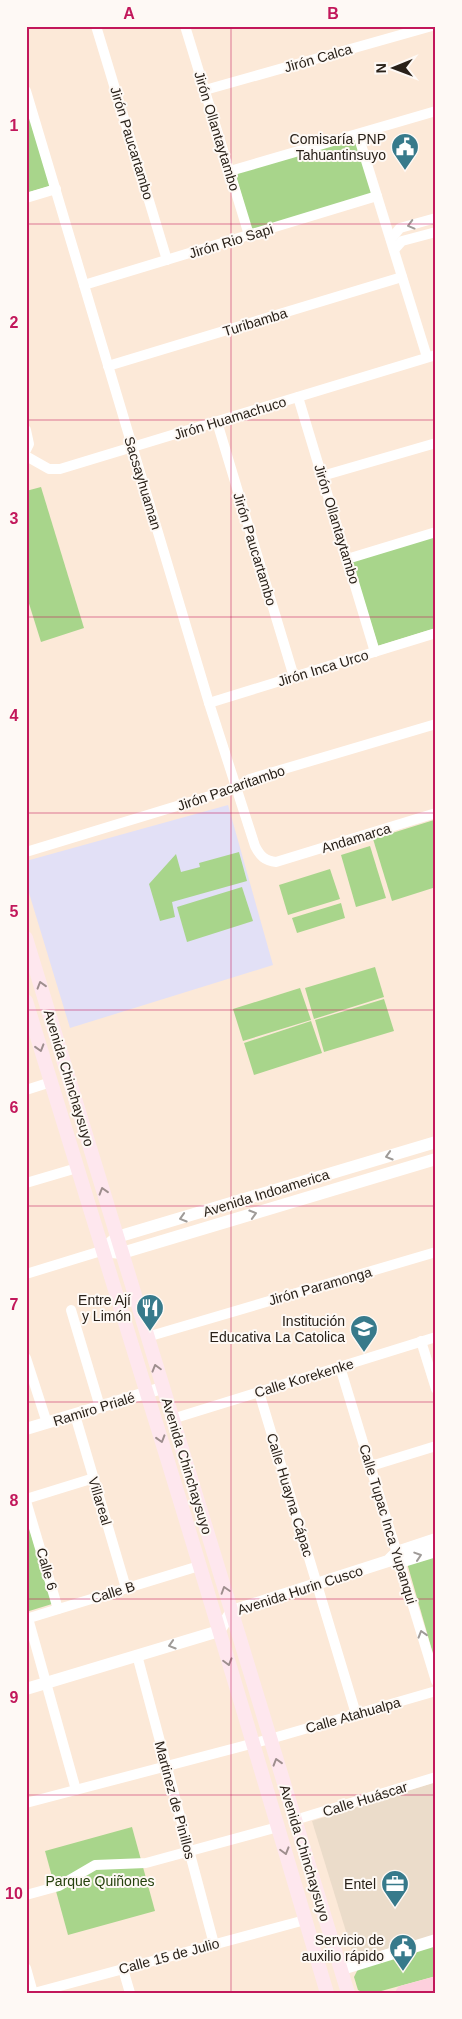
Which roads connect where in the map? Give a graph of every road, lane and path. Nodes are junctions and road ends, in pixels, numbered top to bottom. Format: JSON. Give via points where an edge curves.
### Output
{"nodes":[{"id":1,"x":96,"y":26,"type":"edge"},
{"id":2,"x":186,"y":26,"type":"edge"},
{"id":3,"x":432,"y":26,"type":"edge"},
{"id":4,"x":26,"y":90,"type":"edge"},
{"id":5,"x":205,"y":90,"type":"junction"},
{"id":6,"x":436,"y":111,"type":"edge"},
{"id":7,"x":358,"y":135,"type":"junction"},
{"id":8,"x":230,"y":171,"type":"junction"},
{"id":9,"x":56,"y":189,"type":"junction"},
{"id":10,"x":377,"y":196,"type":"junction"},
{"id":11,"x":26,"y":198,"type":"edge"},
{"id":12,"x":436,"y":218,"type":"edge"},
{"id":13,"x":436,"y":232,"type":"edge"},
{"id":14,"x":249,"y":235,"type":"junction"},
{"id":15,"x":390,"y":239,"type":"junction"},
{"id":16,"x":394,"y":250,"type":"junction"},
{"id":17,"x":167,"y":260,"type":"junction"},
{"id":18,"x":402,"y":278,"type":"junction"},
{"id":19,"x":84,"y":285,"type":"junction"},
{"id":20,"x":431,"y":356,"type":"edge"},
{"id":21,"x":108,"y":366,"type":"junction"},
{"id":22,"x":298,"y":397,"type":"junction"},
{"id":23,"x":217,"y":422,"type":"junction"},
{"id":24,"x":26,"y":430,"type":"edge"},
{"id":25,"x":436,"y":443,"type":"edge"},
{"id":26,"x":132,"y":447,"type":"junction"},
{"id":27,"x":26,"y":450,"type":"edge"},
{"id":28,"x":26,"y":456,"type":"edge"},
{"id":29,"x":322,"y":476,"type":"junction"},
{"id":30,"x":436,"y":532,"type":"edge"},
{"id":31,"x":347,"y":559,"type":"junction"},
{"id":32,"x":436,"y":633,"type":"edge"},
{"id":33,"x":375,"y":652,"type":"junction"},
{"id":34,"x":294,"y":677,"type":"junction"},
{"id":35,"x":210,"y":703,"type":"junction"},
{"id":36,"x":436,"y":724,"type":"edge"},
{"id":37,"x":236,"y":788,"type":"junction"},
{"id":38,"x":436,"y":813,"type":"edge"},
{"id":39,"x":26,"y":852,"type":"edge"},
{"id":40,"x":276,"y":862,"type":"joint"},
{"id":41,"x":26,"y":938,"type":"edge"},
{"id":42,"x":26,"y":1001,"type":"edge"},
{"id":43,"x":50,"y":1082,"type":"junction"},
{"id":44,"x":26,"y":1090,"type":"edge"},
{"id":45,"x":436,"y":1142,"type":"edge"},
{"id":46,"x":436,"y":1159,"type":"edge"},
{"id":47,"x":77,"y":1168,"type":"junction"},
{"id":48,"x":26,"y":1183,"type":"edge"},
{"id":49,"x":117,"y":1238,"type":"junction"},
{"id":50,"x":101,"y":1251,"type":"junction"},
{"id":51,"x":436,"y":1252,"type":"edge"},
{"id":52,"x":122,"y":1254,"type":"junction"},
{"id":53,"x":26,"y":1274,"type":"edge"},
{"id":54,"x":71,"y":1310,"type":"dead end"},
{"id":55,"x":147,"y":1337,"type":"junction"},
{"id":56,"x":436,"y":1337,"type":"edge"},
{"id":57,"x":421,"y":1341,"type":"junction"},
{"id":58,"x":26,"y":1358,"type":"edge"},
{"id":59,"x":340,"y":1366,"type":"junction"},
{"id":60,"x":162,"y":1388,"type":"junction"},
{"id":61,"x":436,"y":1390,"type":"edge"},
{"id":62,"x":259,"y":1392,"type":"junction"},
{"id":63,"x":147,"y":1393,"type":"junction"},
{"id":64,"x":100,"y":1407,"type":"junction"},
{"id":65,"x":75,"y":1414,"type":"junction"},
{"id":66,"x":172,"y":1419,"type":"junction"},
{"id":67,"x":47,"y":1423,"type":"junction"},
{"id":68,"x":26,"y":1429,"type":"edge"},
{"id":69,"x":436,"y":1446,"type":"edge"},
{"id":70,"x":371,"y":1466,"type":"junction"},
{"id":71,"x":94,"y":1478,"type":"junction"},
{"id":72,"x":26,"y":1500,"type":"edge"},
{"id":73,"x":436,"y":1539,"type":"edge"},
{"id":74,"x":436,"y":1551,"type":"edge"},
{"id":75,"x":398,"y":1557,"type":"junction"},
{"id":76,"x":199,"y":1566,"type":"junction"},
{"id":77,"x":317,"y":1584,"type":"junction"},
{"id":78,"x":126,"y":1588,"type":"junction"},
{"id":79,"x":58,"y":1609,"type":"junction"},
{"id":80,"x":232,"y":1611,"type":"junction"},
{"id":81,"x":27,"y":1619,"type":"edge"},
{"id":82,"x":219,"y":1631,"type":"junction"},
{"id":83,"x":137,"y":1655,"type":"junction"},
{"id":84,"x":436,"y":1681,"type":"edge"},
{"id":85,"x":47,"y":1682,"type":"junction"},
{"id":86,"x":26,"y":1689,"type":"edge"},
{"id":87,"x":436,"y":1691,"type":"edge"},
{"id":88,"x":356,"y":1714,"type":"junction"},
{"id":89,"x":270,"y":1739,"type":"junction"},
{"id":90,"x":252,"y":1744,"type":"junction"},
{"id":91,"x":165,"y":1766,"type":"junction"},
{"id":92,"x":436,"y":1777,"type":"edge"},
{"id":93,"x":76,"y":1790,"type":"junction"},
{"id":94,"x":26,"y":1803,"type":"edge"},
{"id":95,"x":295,"y":1820,"type":"junction"},
{"id":96,"x":278,"y":1827,"type":"junction"},
{"id":97,"x":189,"y":1851,"type":"junction"},
{"id":98,"x":26,"y":1895,"type":"edge"},
{"id":99,"x":298,"y":1897,"type":"junction"},
{"id":100,"x":305,"y":1920,"type":"junction"},
{"id":101,"x":326,"y":1923,"type":"junction"},
{"id":102,"x":436,"y":1940,"type":"edge"},
{"id":103,"x":214,"y":1944,"type":"junction"},
{"id":104,"x":26,"y":1968,"type":"edge"},
{"id":105,"x":123,"y":1969,"type":"junction"},
{"id":106,"x":342,"y":1969,"type":"junction"},
{"id":107,"x":436,"y":1984,"type":"edge"},
{"id":108,"x":34,"y":1993,"type":"edge"},
{"id":109,"x":130,"y":1993,"type":"edge"},
{"id":110,"x":327,"y":1993,"type":"edge"},
{"id":111,"x":348,"y":1993,"type":"edge"},
{"id":112,"x":403,"y":1993,"type":"edge"}],
"edges":[{"from":1,"to":17,"type":"street","name":"Jirón Paucartambo"},
{"from":2,"to":5,"type":"street","name":"Jirón Ollantaytambo"},
{"from":3,"to":5,"type":"street","name":"Jirón Calca"},
{"from":4,"to":9,"type":"street","name":"Sacsayhuaman"},
{"from":5,"to":8,"type":"street","name":"Jirón Ollantaytambo"},
{"from":6,"to":7,"type":"street"},
{"from":7,"to":8,"type":"street"},
{"from":7,"to":10,"type":"street"},
{"from":8,"to":14,"type":"street","name":"Jirón Ollantaytambo"},
{"from":9,"to":11,"type":"street"},
{"from":9,"to":19,"type":"street","name":"Sacsayhuaman"},
{"from":10,"to":14,"type":"street","name":"Jirón Rio Sapi"},
{"from":10,"to":15,"type":"street"},
{"from":12,"to":15,"type":"street","one_way":true,"via":[[400,228]]},
{"from":13,"to":16,"type":"street","via":[[402,241]]},
{"from":14,"to":17,"type":"street","name":"Jirón Rio Sapi"},
{"from":15,"to":16,"type":"street"},
{"from":16,"to":18,"type":"street"},
{"from":17,"to":19,"type":"street","name":"Jirón Rio Sapi"},
{"from":18,"to":20,"type":"street"},
{"from":18,"to":21,"type":"street","name":"Turibamba"},
{"from":19,"to":21,"type":"street","name":"Sacsayhuaman"},
{"from":20,"to":22,"type":"street","name":"Jirón Huamachuco"},
{"from":21,"to":26,"type":"street","name":"Sacsayhuaman"},
{"from":22,"to":23,"type":"street","name":"Jirón Huamachuco"},
{"from":22,"to":29,"type":"street","name":"Jirón Ollantaytambo"},
{"from":23,"to":26,"type":"street","name":"Jirón Huamachuco"},
{"from":23,"to":34,"type":"street","name":"Jirón Paucartambo"},
{"from":24,"to":27,"type":"street","via":[[29,440]]},
{"from":25,"to":29,"type":"street"},
{"from":26,"to":28,"type":"street","name":"Jirón Huamachuco","via":[[60,469],[49,469]]},
{"from":26,"to":35,"type":"street","name":"Sacsayhuaman"},
{"from":29,"to":31,"type":"street","name":"Jirón Ollantaytambo"},
{"from":30,"to":31,"type":"street"},
{"from":31,"to":33,"type":"street","name":"Jirón Ollantaytambo"},
{"from":32,"to":33,"type":"street","name":"Jirón Inca Urco"},
{"from":33,"to":34,"type":"street","name":"Jirón Inca Urco"},
{"from":34,"to":35,"type":"street","name":"Jirón Inca Urco"},
{"from":35,"to":37,"type":"street","name":"Sacsayhuaman"},
{"from":36,"to":37,"type":"street","name":"Jirón Pacaritambo","via":[[250,779]]},
{"from":37,"to":39,"type":"street","name":"Jirón Pacaritambo"},
{"from":37,"to":40,"type":"street","name":"Sacsayhuaman","via":[[260,856]]},
{"from":38,"to":40,"type":"street","name":"Andamarca"},
{"from":49,"to":41,"type":"main road","name":"Avenida Chinchaysuyo","one_way":true},
{"from":42,"to":43,"type":"main road","name":"Avenida Chinchaysuyo","one_way":true},
{"from":43,"to":44,"type":"street"},
{"from":43,"to":47,"type":"main road","name":"Avenida Chinchaysuyo"},
{"from":45,"to":49,"type":"street","name":"Avenida Indoamerica","one_way":true},
{"from":52,"to":46,"type":"street","name":"Avenida Indoamerica","one_way":true},
{"from":47,"to":48,"type":"street"},
{"from":47,"to":50,"type":"main road","name":"Avenida Chinchaysuyo"},
{"from":49,"to":50,"type":"street","name":"Avenida Indoamerica"},
{"from":49,"to":52,"type":"main road","name":"Avenida Chinchaysuyo"},
{"from":50,"to":52,"type":"street","name":"Avenida Indoamerica"},
{"from":50,"to":53,"type":"street","name":"Avenida Indoamerica"},
{"from":50,"to":63,"type":"main road","name":"Avenida Chinchaysuyo"},
{"from":51,"to":55,"type":"street","name":"Jirón Paramonga"},
{"from":52,"to":55,"type":"main road","name":"Avenida Chinchaysuyo"},
{"from":54,"to":64,"type":"street"},
{"from":60,"to":55,"type":"main road","name":"Avenida Chinchaysuyo","one_way":true},
{"from":56,"to":57,"type":"street","name":"Calle Korekenke"},
{"from":57,"to":59,"type":"street","name":"Calle Korekenke"},
{"from":57,"to":61,"type":"street"},
{"from":58,"to":67,"type":"street"},
{"from":59,"to":62,"type":"street","name":"Calle Korekenke"},
{"from":59,"to":70,"type":"street","name":"Calle Tupac Inca Yupanqui"},
{"from":60,"to":63,"type":"street","name":"Ramiro Prialé"},
{"from":60,"to":66,"type":"main road","name":"Avenida Chinchaysuyo"},
{"from":62,"to":66,"type":"street","name":"Calle Korekenke"},
{"from":62,"to":77,"type":"street","name":"Calle Huayna Cápac"},
{"from":63,"to":64,"type":"street","name":"Ramiro Prialé"},
{"from":63,"to":76,"type":"main road","name":"Avenida Chinchaysuyo","one_way":true},
{"from":64,"to":65,"type":"street","name":"Ramiro Prialé"},
{"from":65,"to":67,"type":"street","name":"Ramiro Prialé"},
{"from":65,"to":71,"type":"street","name":"Villareal"},
{"from":80,"to":66,"type":"main road","name":"Avenida Chinchaysuyo","one_way":true},
{"from":67,"to":68,"type":"street","name":"Ramiro Prialé"},
{"from":69,"to":70,"type":"street"},
{"from":70,"to":75,"type":"street","name":"Calle Tupac Inca Yupanqui"},
{"from":71,"to":72,"type":"street"},
{"from":71,"to":78,"type":"street","name":"Villareal"},
{"from":72,"to":79,"type":"street","name":"Calle 6"},
{"from":73,"to":75,"type":"street","name":"Avenida Hurin Cusco"},
{"from":75,"to":74,"type":"street","name":"Avenida Hurin Cusco","one_way":true},
{"from":75,"to":77,"type":"street","name":"Avenida Hurin Cusco"},
{"from":84,"to":75,"type":"street","name":"Calle Tupac Inca Yupanqui","one_way":true},
{"from":76,"to":78,"type":"street","name":"Calle B"},
{"from":76,"to":82,"type":"main road","name":"Avenida Chinchaysuyo"},
{"from":77,"to":80,"type":"street","name":"Avenida Hurin Cusco"},
{"from":77,"to":88,"type":"street","name":"Calle Huayna Cápac"},
{"from":78,"to":79,"type":"street","name":"Calle B"},
{"from":79,"to":81,"type":"street","name":"Calle B"},
{"from":80,"to":82,"type":"street","name":"Avenida Hurin Cusco"},
{"from":80,"to":89,"type":"main road","name":"Avenida Chinchaysuyo"},
{"from":81,"to":85,"type":"street"},
{"from":82,"to":83,"type":"street","one_way":true},
{"from":82,"to":90,"type":"main road","name":"Avenida Chinchaysuyo","one_way":true},
{"from":83,"to":85,"type":"street"},
{"from":83,"to":91,"type":"street","name":"Martinez de Pinillos"},
{"from":85,"to":86,"type":"street"},
{"from":85,"to":93,"type":"street"},
{"from":87,"to":88,"type":"street","name":"Calle Atahualpa"},
{"from":88,"to":89,"type":"street","name":"Calle Atahualpa"},
{"from":89,"to":90,"type":"street","name":"Calle Atahualpa"},
{"from":95,"to":89,"type":"main road","name":"Avenida Chinchaysuyo","one_way":true},
{"from":90,"to":91,"type":"street","name":"Calle Atahualpa"},
{"from":90,"to":96,"type":"main road","name":"Avenida Chinchaysuyo"},
{"from":91,"to":93,"type":"street","name":"Calle Atahualpa"},
{"from":91,"to":97,"type":"street","name":"Martinez de Pinillos"},
{"from":92,"to":95,"type":"street","name":"Calle Huáscar"},
{"from":93,"to":94,"type":"street","name":"Calle Atahualpa"},
{"from":95,"to":101,"type":"main road","name":"Avenida Chinchaysuyo"},
{"from":96,"to":97,"type":"street"},
{"from":96,"to":99,"type":"main road","name":"Avenida Chinchaysuyo","one_way":true},
{"from":97,"to":98,"type":"street","via":[[138,1864],[95,1865],[59,1886]]},
{"from":97,"to":103,"type":"street","name":"Martinez de Pinillos"},
{"from":99,"to":100,"type":"main road","name":"Avenida Chinchaysuyo"},
{"from":99,"to":101,"type":"main road","via":[[306,1900],[315,1923]]},
{"from":100,"to":103,"type":"street","name":"Calle 15 de Julio"},
{"from":100,"to":110,"type":"main road","name":"Avenida Chinchaysuyo"},
{"from":101,"to":106,"type":"main road","name":"Avenida Chinchaysuyo"},
{"from":102,"to":106,"type":"street"},
{"from":103,"to":105,"type":"street","name":"Calle 15 de Julio"},
{"from":104,"to":108,"type":"street"},
{"from":105,"to":108,"type":"street","name":"Calle 15 de Julio"},
{"from":105,"to":109,"type":"street"},
{"from":106,"to":111,"type":"main road","name":"Avenida Chinchaysuyo"},
{"from":107,"to":112,"type":"main road"}]}
